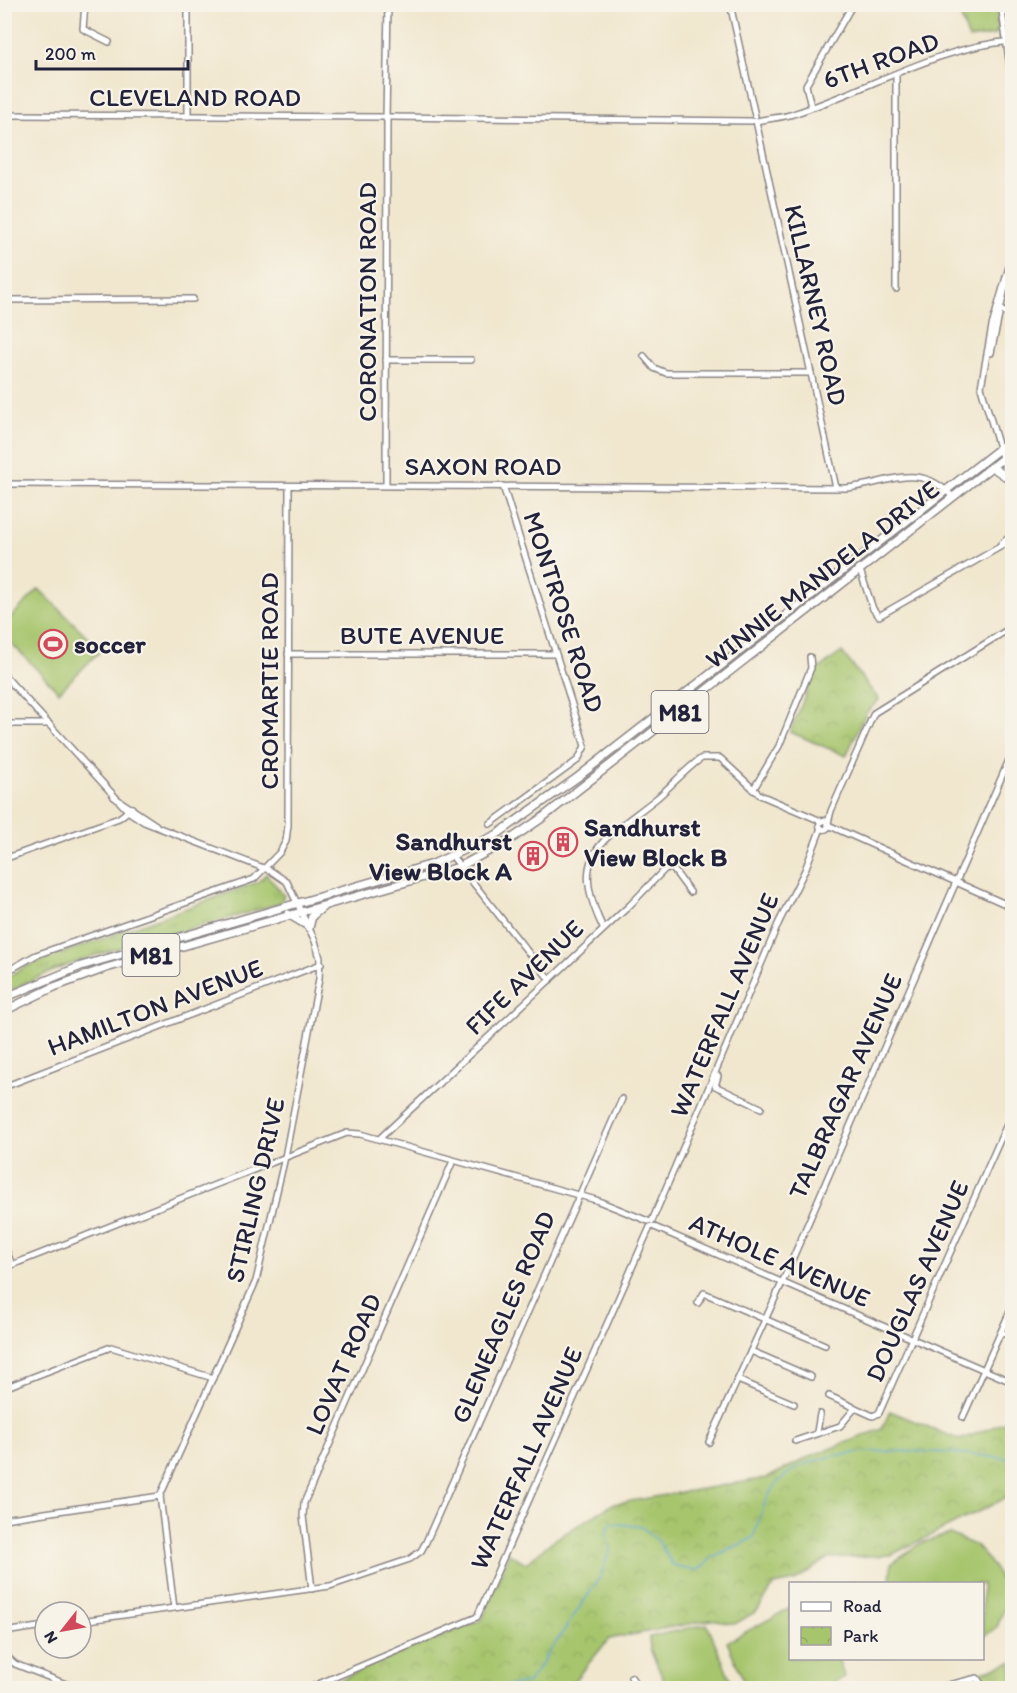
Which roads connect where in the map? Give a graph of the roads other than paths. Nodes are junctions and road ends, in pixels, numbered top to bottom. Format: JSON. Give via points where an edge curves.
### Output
{"nodes":[{"id":1,"x":85,"y":4,"type":"edge"},
{"id":2,"x":388,"y":4,"type":"edge"},
{"id":3,"x":730,"y":4,"type":"edge"},
{"id":4,"x":853,"y":4,"type":"edge"},
{"id":5,"x":1002,"y":4,"type":"edge"},
{"id":6,"x":188,"y":13,"type":"dead end"},
{"id":7,"x":109,"y":42,"type":"dead end"},
{"id":8,"x":1010,"y":42,"type":"edge"},
{"id":9,"x":896,"y":74,"type":"junction"},
{"id":10,"x":1012,"y":81,"type":"edge"},
{"id":11,"x":811,"y":107,"type":"junction"},
{"id":12,"x":4,"y":115,"type":"edge"},
{"id":13,"x":188,"y":116,"type":"junction"},
{"id":14,"x":387,"y":117,"type":"junction"},
{"id":15,"x":754,"y":119,"type":"junction"},
{"id":16,"x":1012,"y":256,"type":"edge"},
{"id":17,"x":896,"y":289,"type":"dead end"},
{"id":18,"x":193,"y":298,"type":"dead end"},
{"id":19,"x":4,"y":300,"type":"edge"},
{"id":20,"x":999,"y":309,"type":"junction"},
{"id":21,"x":1012,"y":317,"type":"edge"},
{"id":22,"x":644,"y":356,"type":"dead end"},
{"id":23,"x":386,"y":360,"type":"junction"},
{"id":24,"x":471,"y":360,"type":"dead end"},
{"id":25,"x":811,"y":373,"type":"junction"},
{"id":26,"x":1012,"y":439,"type":"edge"},
{"id":27,"x":1001,"y":448,"type":"junction"},
{"id":28,"x":1012,"y":451,"type":"edge"},
{"id":29,"x":1004,"y":457,"type":"junction"},
{"id":30,"x":992,"y":467,"type":"junction"},
{"id":31,"x":1010,"y":478,"type":"edge"},
{"id":32,"x":4,"y":484,"type":"edge"},
{"id":33,"x":386,"y":485,"type":"junction"},
{"id":34,"x":289,"y":486,"type":"junction"},
{"id":35,"x":503,"y":486,"type":"junction"},
{"id":36,"x":836,"y":488,"type":"junction"},
{"id":37,"x":946,"y":489,"type":"junction"},
{"id":38,"x":1012,"y":491,"type":"edge"},
{"id":39,"x":953,"y":497,"type":"junction"},
{"id":40,"x":1012,"y":535,"type":"edge"},
{"id":41,"x":1012,"y":540,"type":"edge"},
{"id":42,"x":998,"y":547,"type":"junction"},
{"id":43,"x":860,"y":570,"type":"junction"},
{"id":44,"x":1012,"y":627,"type":"edge"},
{"id":45,"x":288,"y":654,"type":"junction"},
{"id":46,"x":555,"y":654,"type":"junction"},
{"id":47,"x":810,"y":657,"type":"dead end"},
{"id":48,"x":4,"y":675,"type":"edge"},
{"id":49,"x":4,"y":724,"type":"edge"},
{"id":50,"x":49,"y":724,"type":"junction"},
{"id":51,"x":1012,"y":753,"type":"edge"},
{"id":52,"x":753,"y":790,"type":"junction"},
{"id":53,"x":130,"y":810,"type":"junction"},
{"id":54,"x":490,"y":824,"type":"dead end"},
{"id":55,"x":824,"y":825,"type":"junction"},
{"id":56,"x":452,"y":856,"type":"junction"},
{"id":57,"x":4,"y":859,"type":"edge"},
{"id":58,"x":459,"y":867,"type":"junction"},
{"id":59,"x":265,"y":868,"type":"junction"},
{"id":60,"x":956,"y":883,"type":"junction"},
{"id":61,"x":690,"y":892,"type":"dead end"},
{"id":62,"x":298,"y":902,"type":"junction"},
{"id":63,"x":331,"y":903,"type":"junction"},
{"id":64,"x":1012,"y":907,"type":"edge"},
{"id":65,"x":301,"y":910,"type":"junction"},
{"id":66,"x":288,"y":914,"type":"junction"},
{"id":67,"x":308,"y":927,"type":"junction"},
{"id":68,"x":603,"y":928,"type":"junction"},
{"id":69,"x":321,"y":964,"type":"junction"},
{"id":70,"x":4,"y":973,"type":"edge"},
{"id":71,"x":550,"y":980,"type":"junction"},
{"id":72,"x":4,"y":998,"type":"edge"},
{"id":73,"x":4,"y":1011,"type":"edge"},
{"id":74,"x":723,"y":1059,"type":"junction"},
{"id":75,"x":4,"y":1087,"type":"edge"},
{"id":76,"x":622,"y":1098,"type":"dead end"},
{"id":77,"x":761,"y":1108,"type":"dead end"},
{"id":78,"x":1012,"y":1113,"type":"edge"},
{"id":79,"x":379,"y":1139,"type":"junction"},
{"id":80,"x":285,"y":1157,"type":"junction"},
{"id":81,"x":453,"y":1161,"type":"junction"},
{"id":82,"x":577,"y":1195,"type":"junction"},
{"id":83,"x":650,"y":1224,"type":"junction"},
{"id":84,"x":4,"y":1245,"type":"edge"},
{"id":85,"x":12,"y":1265,"type":"junction"},
{"id":86,"x":4,"y":1268,"type":"edge"},
{"id":87,"x":782,"y":1283,"type":"junction"},
{"id":88,"x":698,"y":1304,"type":"dead end"},
{"id":89,"x":1012,"y":1307,"type":"edge"},
{"id":90,"x":766,"y":1319,"type":"junction"},
{"id":91,"x":1001,"y":1332,"type":"junction"},
{"id":92,"x":1012,"y":1337,"type":"edge"},
{"id":93,"x":914,"y":1339,"type":"junction"},
{"id":94,"x":825,"y":1345,"type":"dead end"},
{"id":95,"x":751,"y":1351,"type":"junction"},
{"id":96,"x":985,"y":1370,"type":"junction"},
{"id":97,"x":812,"y":1377,"type":"dead end"},
{"id":98,"x":213,"y":1378,"type":"junction"},
{"id":99,"x":738,"y":1380,"type":"junction"},
{"id":100,"x":1012,"y":1382,"type":"edge"},
{"id":101,"x":4,"y":1388,"type":"edge"},
{"id":102,"x":830,"y":1396,"type":"dead end"},
{"id":103,"x":794,"y":1404,"type":"dead end"},
{"id":104,"x":855,"y":1408,"type":"junction"},
{"id":105,"x":820,"y":1414,"type":"dead end"},
{"id":106,"x":963,"y":1417,"type":"dead end"},
{"id":107,"x":817,"y":1432,"type":"junction"},
{"id":108,"x":795,"y":1441,"type":"dead end"},
{"id":109,"x":709,"y":1442,"type":"dead end"},
{"id":110,"x":160,"y":1496,"type":"junction"},
{"id":111,"x":4,"y":1519,"type":"edge"},
{"id":112,"x":312,"y":1589,"type":"junction"},
{"id":113,"x":174,"y":1608,"type":"junction"},
{"id":114,"x":93,"y":1620,"type":"edge"},
{"id":115,"x":33,"y":1628,"type":"edge"},
{"id":116,"x":4,"y":1632,"type":"edge"},
{"id":117,"x":4,"y":1654,"type":"edge"},
{"id":118,"x":631,"y":1677,"type":"dead end"},
{"id":119,"x":76,"y":1689,"type":"edge"},
{"id":120,"x":309,"y":1689,"type":"edge"},
{"id":121,"x":639,"y":1689,"type":"edge"},
{"id":122,"x":937,"y":1689,"type":"edge"},
{"id":123,"x":984,"y":1689,"type":"edge"}],
"edges":[{"from":1,"to":7,"type":"street","via":[[83,29]]},
{"from":2,"to":14,"type":"street","name":"CORONATION ROAD"},
{"from":3,"to":15,"type":"street","name":"KILLARNEY ROAD"},
{"from":4,"to":11,"type":"street","via":[[806,85]]},
{"from":5,"to":8,"type":"street"},
{"from":6,"to":13,"type":"street"},
{"from":8,"to":9,"type":"street","name":"6TH ROAD","via":[[952,55]]},
{"from":8,"to":10,"type":"street"},
{"from":9,"to":11,"type":"street","name":"6TH ROAD"},
{"from":9,"to":17,"type":"street"},
{"from":11,"to":15,"type":"street","name":"6TH ROAD","via":[[792,115]]},
{"from":12,"to":13,"type":"street","name":"CLEVELAND ROAD"},
{"from":13,"to":14,"type":"street","name":"CLEVELAND ROAD"},
{"from":14,"to":15,"type":"street","name":"CLEVELAND ROAD"},
{"from":14,"to":23,"type":"street","name":"CORONATION ROAD"},
{"from":15,"to":25,"type":"street","name":"KILLARNEY ROAD"},
{"from":16,"to":20,"type":"street"},
{"from":18,"to":19,"type":"street"},
{"from":20,"to":21,"type":"street"},
{"from":20,"to":27,"type":"street","via":[[981,387]]},
{"from":22,"to":25,"type":"street","via":[[654,368],[666,373]]},
{"from":23,"to":24,"type":"street"},
{"from":23,"to":33,"type":"street","name":"CORONATION ROAD"},
{"from":25,"to":36,"type":"street","name":"KILLARNEY ROAD"},
{"from":26,"to":27,"type":"main road","name":"WINNIE MANDELA DRIVE","number":"M81"},
{"from":27,"to":29,"type":"street"},
{"from":27,"to":37,"type":"main road","name":"WINNIE MANDELA DRIVE","number":"M81"},
{"from":28,"to":29,"type":"main road","name":"WINNIE MANDELA DRIVE","number":"M81"},
{"from":29,"to":30,"type":"main road","name":"WINNIE MANDELA DRIVE","number":"M81"},
{"from":29,"to":31,"type":"street"},
{"from":30,"to":31,"type":"main road"},
{"from":30,"to":39,"type":"main road","name":"WINNIE MANDELA DRIVE","number":"M81"},
{"from":31,"to":38,"type":"street"},
{"from":32,"to":34,"type":"street","name":"SAXON ROAD"},
{"from":33,"to":34,"type":"street","name":"SAXON ROAD"},
{"from":33,"to":35,"type":"street","name":"SAXON ROAD"},
{"from":34,"to":45,"type":"street","name":"CROMARTIE ROAD"},
{"from":35,"to":36,"type":"street","name":"SAXON ROAD"},
{"from":35,"to":46,"type":"street","name":"MONTROSE ROAD"},
{"from":36,"to":37,"type":"street","name":"SAXON ROAD","via":[[919,476]]},
{"from":37,"to":39,"type":"street","name":"SAXON ROAD"},
{"from":37,"to":56,"type":"main road","name":"WINNIE MANDELA DRIVE","number":"M81","via":[[550,798],[496,835]]},
{"from":39,"to":43,"type":"main road","name":"WINNIE MANDELA DRIVE","number":"M81"},
{"from":40,"to":42,"type":"street"},
{"from":41,"to":42,"type":"street"},
{"from":42,"to":43,"type":"street","via":[[879,616]]},
{"from":43,"to":58,"type":"main road","name":"WINNIE MANDELA DRIVE","number":"M81","via":[[542,818]]},
{"from":44,"to":55,"type":"street","name":"WATERFALL AVENUE","via":[[874,713]]},
{"from":45,"to":46,"type":"street","name":"BUTE AVENUE"},
{"from":45,"to":59,"type":"street","name":"CROMARTIE ROAD","via":[[287,834],[280,852]]},
{"from":46,"to":54,"type":"street","name":"MONTROSE ROAD","via":[[585,750],[578,760]]},
{"from":47,"to":52,"type":"street","via":[[812,668],[779,746]]},
{"from":48,"to":50,"type":"street","name":"STIRLING DRIVE"},
{"from":49,"to":50,"type":"street"},
{"from":50,"to":53,"type":"street","name":"STIRLING DRIVE","via":[[112,796]]},
{"from":51,"to":60,"type":"street","name":"TALBRAGAR AVENUE"},
{"from":52,"to":55,"type":"street"},
{"from":52,"to":68,"type":"street","via":[[720,758],[702,758],[597,845],[592,856],[589,892]]},
{"from":53,"to":57,"type":"street"},
{"from":53,"to":59,"type":"street","name":"STIRLING DRIVE","via":[[144,822]]},
{"from":55,"to":60,"type":"street"},
{"from":55,"to":74,"type":"street","name":"WATERFALL AVENUE"},
{"from":56,"to":58,"type":"street"},
{"from":56,"to":62,"type":"main road","name":"WINNIE MANDELA DRIVE","number":"M81"},
{"from":58,"to":63,"type":"main road","name":"WINNIE MANDELA DRIVE","number":"M81"},
{"from":58,"to":71,"type":"street"},
{"from":59,"to":62,"type":"street","name":"STIRLING DRIVE","via":[[285,879]]},
{"from":59,"to":70,"type":"street","name":"CROMARTIE ROAD","via":[[249,881],[36,955]]},
{"from":60,"to":64,"type":"street"},
{"from":60,"to":87,"type":"street","name":"TALBRAGAR AVENUE"},
{"from":61,"to":68,"type":"street","name":"FIFE AVENUE","via":[[668,867]]},
{"from":62,"to":65,"type":"street","name":"STIRLING DRIVE"},
{"from":62,"to":72,"type":"main road","name":"WINNIE MANDELA DRIVE","number":"M81","via":[[81,966]]},
{"from":63,"to":65,"type":"main road","name":"WINNIE MANDELA DRIVE","number":"M81"},
{"from":63,"to":67,"type":"main road","via":[[312,916]]},
{"from":65,"to":66,"type":"main road","name":"WINNIE MANDELA DRIVE","number":"M81"},
{"from":65,"to":67,"type":"street","name":"STIRLING DRIVE"},
{"from":66,"to":67,"type":"main road"},
{"from":66,"to":73,"type":"main road","name":"WINNIE MANDELA DRIVE","number":"M81","via":[[78,977]]},
{"from":67,"to":69,"type":"street","name":"STIRLING DRIVE"},
{"from":68,"to":71,"type":"street","name":"FIFE AVENUE"},
{"from":69,"to":75,"type":"street","name":"HAMILTON AVENUE"},
{"from":69,"to":80,"type":"street","name":"STIRLING DRIVE"},
{"from":71,"to":79,"type":"street","name":"FIFE AVENUE"},
{"from":74,"to":77,"type":"street","via":[[716,1086]]},
{"from":74,"to":83,"type":"street","name":"WATERFALL AVENUE"},
{"from":76,"to":82,"type":"street","name":"GLENEAGLES ROAD"},
{"from":78,"to":93,"type":"street","name":"DOUGLAS AVENUE"},
{"from":79,"to":80,"type":"street","name":"ATHOLE AVENUE","via":[[347,1133]]},
{"from":79,"to":81,"type":"street","name":"ATHOLE AVENUE"},
{"from":80,"to":85,"type":"street","name":"ATHOLE AVENUE"},
{"from":80,"to":98,"type":"street","name":"STIRLING DRIVE","via":[[256,1281]]},
{"from":81,"to":82,"type":"street","name":"ATHOLE AVENUE"},
{"from":81,"to":112,"type":"street","name":"LOVAT ROAD","via":[[304,1503]]},
{"from":82,"to":83,"type":"street","name":"ATHOLE AVENUE"},
{"from":82,"to":112,"type":"street","name":"GLENEAGLES ROAD","via":[[421,1551],[410,1559],[348,1581]]},
{"from":83,"to":87,"type":"street","name":"ATHOLE AVENUE"},
{"from":83,"to":120,"type":"street","name":"WATERFALL AVENUE","via":[[480,1613],[466,1624]]},
{"from":84,"to":85,"type":"street"},
{"from":85,"to":86,"type":"street","name":"ATHOLE AVENUE"},
{"from":87,"to":90,"type":"street","name":"TALBRAGAR AVENUE"},
{"from":87,"to":93,"type":"street","name":"ATHOLE AVENUE"},
{"from":88,"to":90,"type":"street","via":[[704,1293]]},
{"from":89,"to":91,"type":"street"},
{"from":90,"to":94,"type":"street"},
{"from":90,"to":95,"type":"street","name":"TALBRAGAR AVENUE"},
{"from":91,"to":92,"type":"street"},
{"from":91,"to":96,"type":"street"},
{"from":93,"to":96,"type":"street","name":"ATHOLE AVENUE"},
{"from":93,"to":104,"type":"street","name":"DOUGLAS AVENUE","via":[[879,1413],[873,1416]]},
{"from":95,"to":97,"type":"street"},
{"from":95,"to":99,"type":"street","name":"TALBRAGAR AVENUE"},
{"from":96,"to":100,"type":"street","name":"ATHOLE AVENUE"},
{"from":96,"to":106,"type":"street"},
{"from":98,"to":101,"type":"street","via":[[108,1348]]},
{"from":98,"to":110,"type":"street","name":"STIRLING DRIVE"},
{"from":99,"to":103,"type":"street"},
{"from":99,"to":109,"type":"street","name":"TALBRAGAR AVENUE"},
{"from":102,"to":104,"type":"street","name":"DOUGLAS AVENUE"},
{"from":104,"to":107,"type":"street","via":[[840,1426]]},
{"from":105,"to":107,"type":"street"},
{"from":107,"to":108,"type":"street"},
{"from":110,"to":111,"type":"street"},
{"from":110,"to":113,"type":"street"},
{"from":112,"to":113,"type":"street"},
{"from":113,"to":114,"type":"street"},
{"from":115,"to":116,"type":"street"},
{"from":117,"to":119,"type":"street","via":[[15,1664]]},
{"from":118,"to":121,"type":"street"},
{"from":122,"to":123,"type":"street","via":[[977,1678]]}]}
